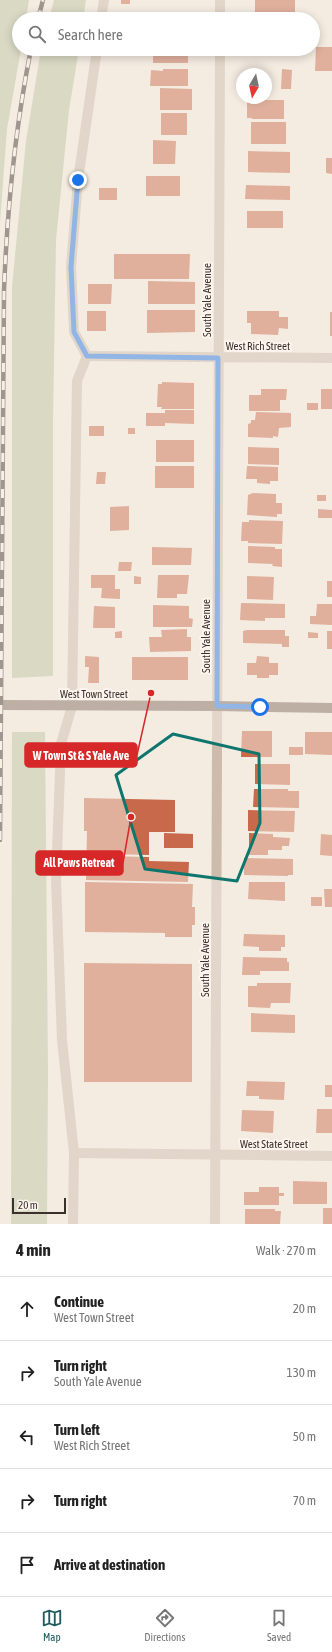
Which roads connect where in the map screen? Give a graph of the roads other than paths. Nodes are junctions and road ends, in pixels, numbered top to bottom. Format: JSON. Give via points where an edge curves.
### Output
{"nodes":[{"id":1,"x":104,"y":0,"type":"edge"},
{"id":2,"x":220,"y":0,"type":"edge"},
{"id":3,"x":102,"y":12,"type":"edge"},
{"id":4,"x":220,"y":12,"type":"edge"},
{"id":5,"x":96,"y":56,"type":"edge"},
{"id":6,"x":220,"y":56,"type":"edge"},
{"id":7,"x":87,"y":356,"type":"junction"},
{"id":8,"x":218,"y":358,"type":"junction"},
{"id":9,"x":332,"y":358,"type":"edge"},
{"id":10,"x":0,"y":705,"type":"edge"},
{"id":11,"x":72,"y":706,"type":"junction"},
{"id":12,"x":217,"y":706,"type":"junction"},
{"id":13,"x":332,"y":708,"type":"edge"},
{"id":14,"x":74,"y":1153,"type":"junction"},
{"id":15,"x":215,"y":1156,"type":"junction"},
{"id":16,"x":332,"y":1156,"type":"edge"},
{"id":17,"x":73,"y":1224,"type":"edge"},
{"id":18,"x":215,"y":1224,"type":"edge"}],
"edges":[{"from":1,"to":3,"type":"street"},
{"from":2,"to":4,"type":"street"},
{"from":5,"to":7,"type":"street","via":[[78,180],[71,267],[74,332]]},
{"from":6,"to":8,"type":"street","name":"South Yale Avenue"},
{"from":7,"to":8,"type":"street","name":"West Rich Street"},
{"from":7,"to":11,"type":"street","via":[[77,381]]},
{"from":8,"to":9,"type":"street","name":"West Rich Street"},
{"from":8,"to":12,"type":"street","name":"South Yale Avenue"},
{"from":10,"to":11,"type":"main road","name":"West Town Street"},
{"from":11,"to":12,"type":"main road","name":"West Town Street"},
{"from":11,"to":14,"type":"street","via":[[61,744],[56,881],[62,1040]]},
{"from":12,"to":13,"type":"main road","name":"West Town Street"},
{"from":12,"to":15,"type":"street","name":"South Yale Avenue"},
{"from":14,"to":15,"type":"street","name":"West State Street"},
{"from":14,"to":17,"type":"street"},
{"from":15,"to":16,"type":"street","name":"West State Street"},
{"from":15,"to":18,"type":"street","name":"South Yale Avenue"}]}
